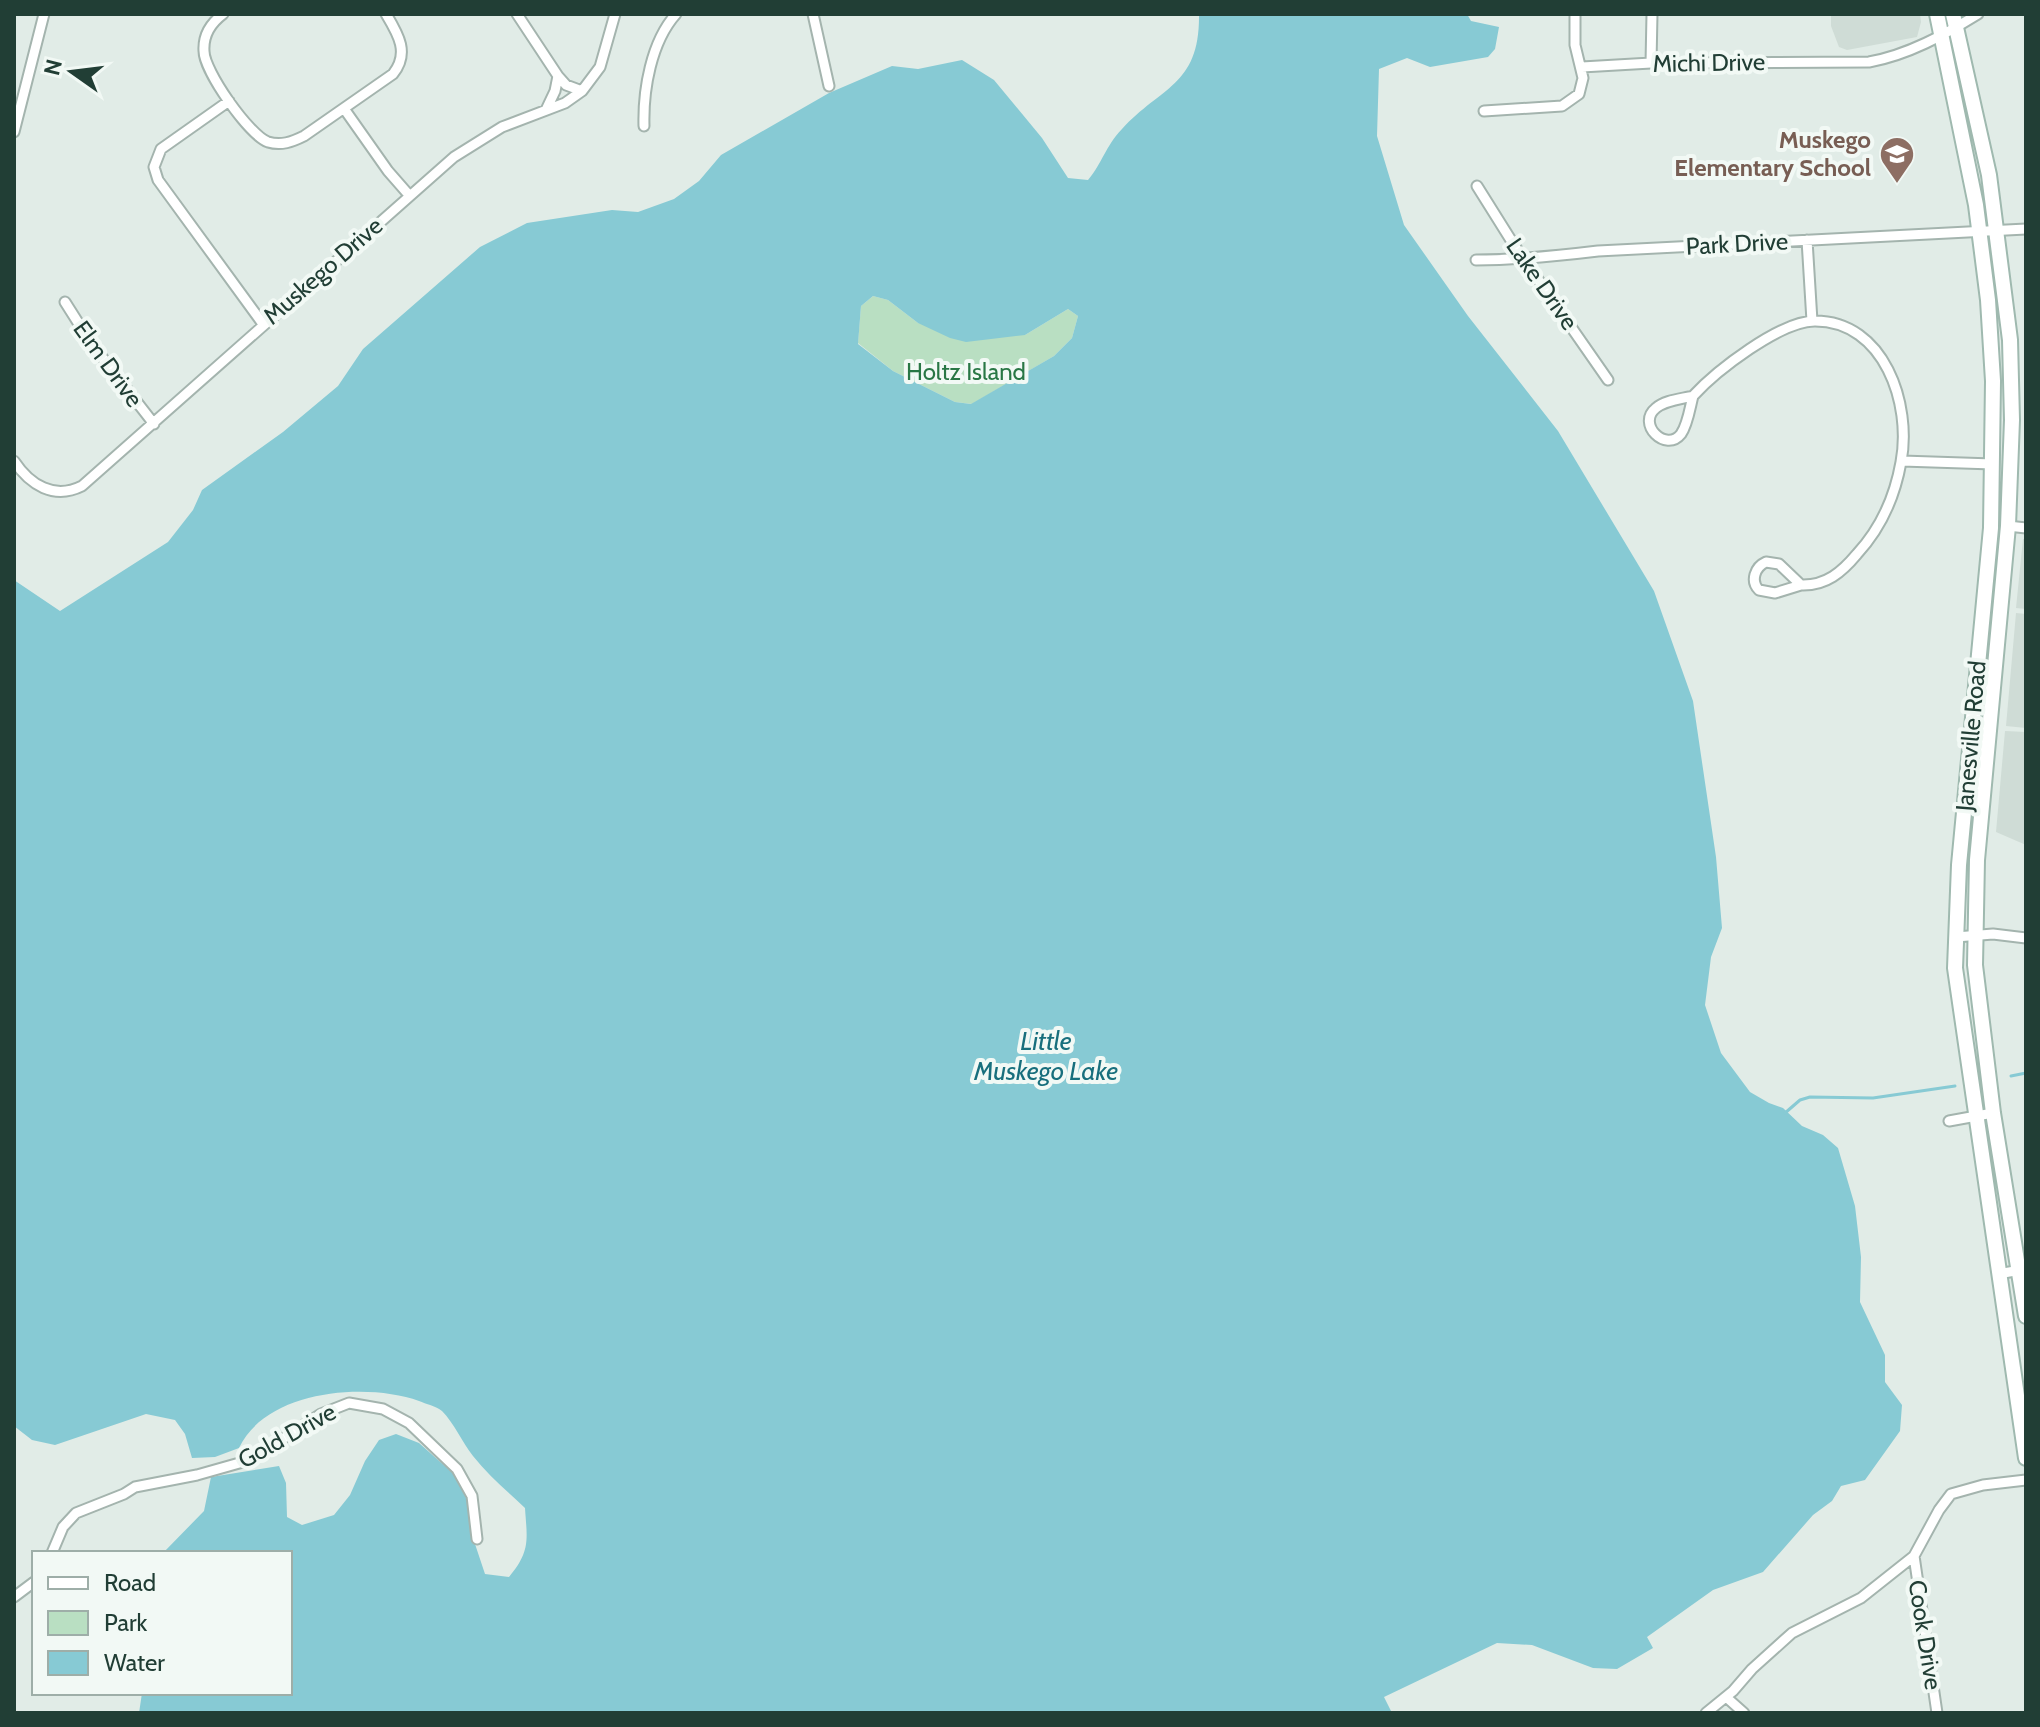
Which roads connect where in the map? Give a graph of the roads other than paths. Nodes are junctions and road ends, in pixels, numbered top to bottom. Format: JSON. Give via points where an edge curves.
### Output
{"nodes":[{"id":1,"x":44,"y":14,"type":"edge"},
{"id":2,"x":223,"y":14,"type":"edge"},
{"id":3,"x":386,"y":14,"type":"edge"},
{"id":4,"x":517,"y":14,"type":"edge"},
{"id":5,"x":615,"y":14,"type":"edge"},
{"id":6,"x":676,"y":14,"type":"edge"},
{"id":7,"x":813,"y":14,"type":"edge"},
{"id":8,"x":1575,"y":14,"type":"edge"},
{"id":9,"x":1652,"y":14,"type":"edge"},
{"id":10,"x":1937,"y":14,"type":"edge"},
{"id":11,"x":1978,"y":14,"type":"edge"},
{"id":12,"x":1954,"y":21,"type":"edge"},
{"id":13,"x":1942,"y":35,"type":"junction"},
{"id":14,"x":1651,"y":63,"type":"junction"},
{"id":15,"x":1582,"y":67,"type":"junction"},
{"id":16,"x":558,"y":76,"type":"junction"},
{"id":17,"x":829,"y":86,"type":"dead end"},
{"id":18,"x":582,"y":91,"type":"junction"},
{"id":19,"x":229,"y":101,"type":"junction"},
{"id":20,"x":345,"y":110,"type":"junction"},
{"id":21,"x":546,"y":110,"type":"junction"},
{"id":22,"x":1484,"y":111,"type":"dead end"},
{"id":23,"x":644,"y":126,"type":"dead end"},
{"id":24,"x":14,"y":132,"type":"edge"},
{"id":25,"x":1477,"y":186,"type":"dead end"},
{"id":26,"x":409,"y":195,"type":"junction"},
{"id":27,"x":2026,"y":229,"type":"edge"},
{"id":28,"x":1998,"y":231,"type":"junction"},
{"id":29,"x":1980,"y":232,"type":"junction"},
{"id":30,"x":1807,"y":240,"type":"junction"},
{"id":31,"x":1476,"y":260,"type":"dead end"},
{"id":32,"x":1526,"y":260,"type":"junction"},
{"id":33,"x":65,"y":302,"type":"dead end"},
{"id":34,"x":1812,"y":321,"type":"junction"},
{"id":35,"x":263,"y":324,"type":"junction"},
{"id":36,"x":1608,"y":380,"type":"dead end"},
{"id":37,"x":1693,"y":396,"type":"junction"},
{"id":38,"x":154,"y":424,"type":"junction"},
{"id":39,"x":2011,"y":437,"type":"junction"},
{"id":40,"x":14,"y":461,"type":"edge"},
{"id":41,"x":1902,"y":461,"type":"junction"},
{"id":42,"x":1993,"y":468,"type":"junction"},
{"id":43,"x":2009,"y":503,"type":"junction"},
{"id":44,"x":2008,"y":526,"type":"junction"},
{"id":45,"x":2026,"y":528,"type":"edge"},
{"id":46,"x":1989,"y":552,"type":"junction"},
{"id":47,"x":1801,"y":585,"type":"junction"},
{"id":48,"x":1979,"y":659,"type":"junction"},
{"id":49,"x":1995,"y":660,"type":"junction"},
{"id":50,"x":1971,"y":741,"type":"junction"},
{"id":51,"x":1988,"y":742,"type":"junction"},
{"id":52,"x":1964,"y":815,"type":"junction"},
{"id":53,"x":1981,"y":816,"type":"junction"},
{"id":54,"x":1975,"y":935,"type":"junction"},
{"id":55,"x":1956,"y":937,"type":"junction"},
{"id":56,"x":2026,"y":938,"type":"edge"},
{"id":57,"x":1993,"y":1113,"type":"junction"},
{"id":58,"x":1975,"y":1116,"type":"junction"},
{"id":59,"x":1949,"y":1121,"type":"dead end"},
{"id":60,"x":2023,"y":1269,"type":"edge"},
{"id":61,"x":1998,"y":1274,"type":"junction"},
{"id":62,"x":2026,"y":1316,"type":"edge"},
{"id":63,"x":2026,"y":1458,"type":"edge"},
{"id":64,"x":2026,"y":1480,"type":"edge"},
{"id":65,"x":477,"y":1539,"type":"dead end"},
{"id":66,"x":53,"y":1551,"type":"edge"},
{"id":67,"x":1914,"y":1556,"type":"junction"},
{"id":68,"x":32,"y":1583,"type":"edge"},
{"id":69,"x":14,"y":1596,"type":"edge"},
{"id":70,"x":1726,"y":1697,"type":"junction"},
{"id":71,"x":1706,"y":1713,"type":"edge"},
{"id":72,"x":1744,"y":1713,"type":"edge"},
{"id":73,"x":1937,"y":1713,"type":"edge"}],
"edges":[{"from":1,"to":24,"type":"street"},
{"from":2,"to":19,"type":"street","via":[[209,28],[204,54]]},
{"from":3,"to":20,"type":"street","via":[[402,46],[398,68]]},
{"from":4,"to":16,"type":"street"},
{"from":5,"to":18,"type":"street","via":[[600,67]]},
{"from":6,"to":23,"type":"street","via":[[651,66]]},
{"from":7,"to":17,"type":"street"},
{"from":8,"to":15,"type":"street","via":[[1575,45]]},
{"from":9,"to":14,"type":"street"},
{"from":10,"to":13,"type":"main road","name":"Janesville Road"},
{"from":11,"to":12,"type":"street","name":"Michi Drive"},
{"from":12,"to":13,"type":"street","name":"Michi Drive"},
{"from":12,"to":28,"type":"main road","name":"Janesville Road"},
{"from":13,"to":14,"type":"street","name":"Michi Drive","via":[[1869,62]]},
{"from":13,"to":29,"type":"main road","name":"Janesville Road"},
{"from":14,"to":15,"type":"street","name":"Michi Drive"},
{"from":15,"to":22,"type":"street","via":[[1579,94],[1568,103]]},
{"from":16,"to":18,"type":"street"},
{"from":16,"to":21,"type":"street"},
{"from":18,"to":21,"type":"street","name":"Muskego Drive"},
{"from":19,"to":20,"type":"street","via":[[257,135],[276,144],[293,141]]},
{"from":19,"to":35,"type":"street","via":[[167,144],[154,167],[183,217]]},
{"from":20,"to":26,"type":"street"},
{"from":21,"to":26,"type":"street","name":"Muskego Drive","via":[[476,141]]},
{"from":25,"to":32,"type":"street","name":"Lake Drive"},
{"from":26,"to":35,"type":"street","name":"Muskego Drive"},
{"from":27,"to":28,"type":"street","name":"Park Drive"},
{"from":28,"to":29,"type":"street","name":"Park Drive"},
{"from":28,"to":39,"type":"main road","name":"Janesville Road","via":[[2010,340]]},
{"from":29,"to":30,"type":"street","name":"Park Drive"},
{"from":29,"to":42,"type":"main road","name":"Janesville Road","via":[[1989,313]]},
{"from":30,"to":32,"type":"street","name":"Park Drive","via":[[1548,254]]},
{"from":30,"to":34,"type":"street"},
{"from":31,"to":32,"type":"street","name":"Park Drive"},
{"from":32,"to":36,"type":"street","name":"Lake Drive"},
{"from":33,"to":38,"type":"street","name":"Elm Drive"},
{"from":34,"to":37,"type":"street","via":[[1740,356]]},
{"from":34,"to":41,"type":"street","via":[[1846,326],[1879,353],[1899,405]]},
{"from":35,"to":38,"type":"street","name":"Muskego Drive"},
{"from":37,"to":37,"type":"street","via":[[1655,409],[1650,426],[1656,436],[1664,440],[1681,434]]},
{"from":38,"to":40,"type":"street","name":"Muskego Drive","via":[[74,490],[38,487]]},
{"from":39,"to":42,"type":"main road"},
{"from":39,"to":43,"type":"main road","name":"Janesville Road"},
{"from":41,"to":42,"type":"street"},
{"from":41,"to":47,"type":"street","via":[[1889,503],[1866,544],[1837,575],[1817,585]]},
{"from":42,"to":43,"type":"main road","via":[[2001,469]]},
{"from":42,"to":44,"type":"main road","via":[[1997,510]]},
{"from":42,"to":46,"type":"main road","name":"Janesville Road"},
{"from":43,"to":44,"type":"main road","name":"Janesville Road"},
{"from":44,"to":45,"type":"street"},
{"from":44,"to":46,"type":"main road"},
{"from":44,"to":49,"type":"main road","name":"Janesville Road"},
{"from":46,"to":48,"type":"main road","name":"Janesville Road"},
{"from":47,"to":47,"type":"street","via":[[1772,562],[1758,568],[1754,581],[1765,593]]},
{"from":48,"to":49,"type":"main road"},
{"from":48,"to":50,"type":"main road","name":"Janesville Road"},
{"from":49,"to":51,"type":"main road","name":"Janesville Road"},
{"from":50,"to":51,"type":"main road"},
{"from":50,"to":52,"type":"main road","name":"Janesville Road"},
{"from":51,"to":53,"type":"main road","name":"Janesville Road"},
{"from":52,"to":53,"type":"main road"},
{"from":52,"to":55,"type":"main road","name":"Janesville Road"},
{"from":53,"to":54,"type":"main road","name":"Janesville Road"},
{"from":54,"to":55,"type":"street"},
{"from":54,"to":56,"type":"street"},
{"from":54,"to":57,"type":"main road","name":"Janesville Road"},
{"from":55,"to":58,"type":"main road","name":"Janesville Road"},
{"from":57,"to":58,"type":"street"},
{"from":57,"to":60,"type":"main road","name":"Janesville Road"},
{"from":58,"to":59,"type":"street"},
{"from":58,"to":61,"type":"main road","name":"Janesville Road"},
{"from":60,"to":61,"type":"street"},
{"from":60,"to":62,"type":"main road","name":"Janesville Road"},
{"from":61,"to":63,"type":"main road","name":"Janesville Road"},
{"from":64,"to":67,"type":"street","via":[[1951,1494]]},
{"from":65,"to":66,"type":"street","name":"Gold Drive","via":[[472,1496],[457,1469],[409,1423],[383,1409],[349,1403],[328,1410],[250,1460],[135,1487],[76,1513]]},
{"from":67,"to":70,"type":"street","via":[[1861,1598],[1792,1633]]},
{"from":67,"to":73,"type":"street","name":"Cook Drive"},
{"from":68,"to":69,"type":"street"},
{"from":70,"to":71,"type":"street"},
{"from":70,"to":72,"type":"street"}]}
